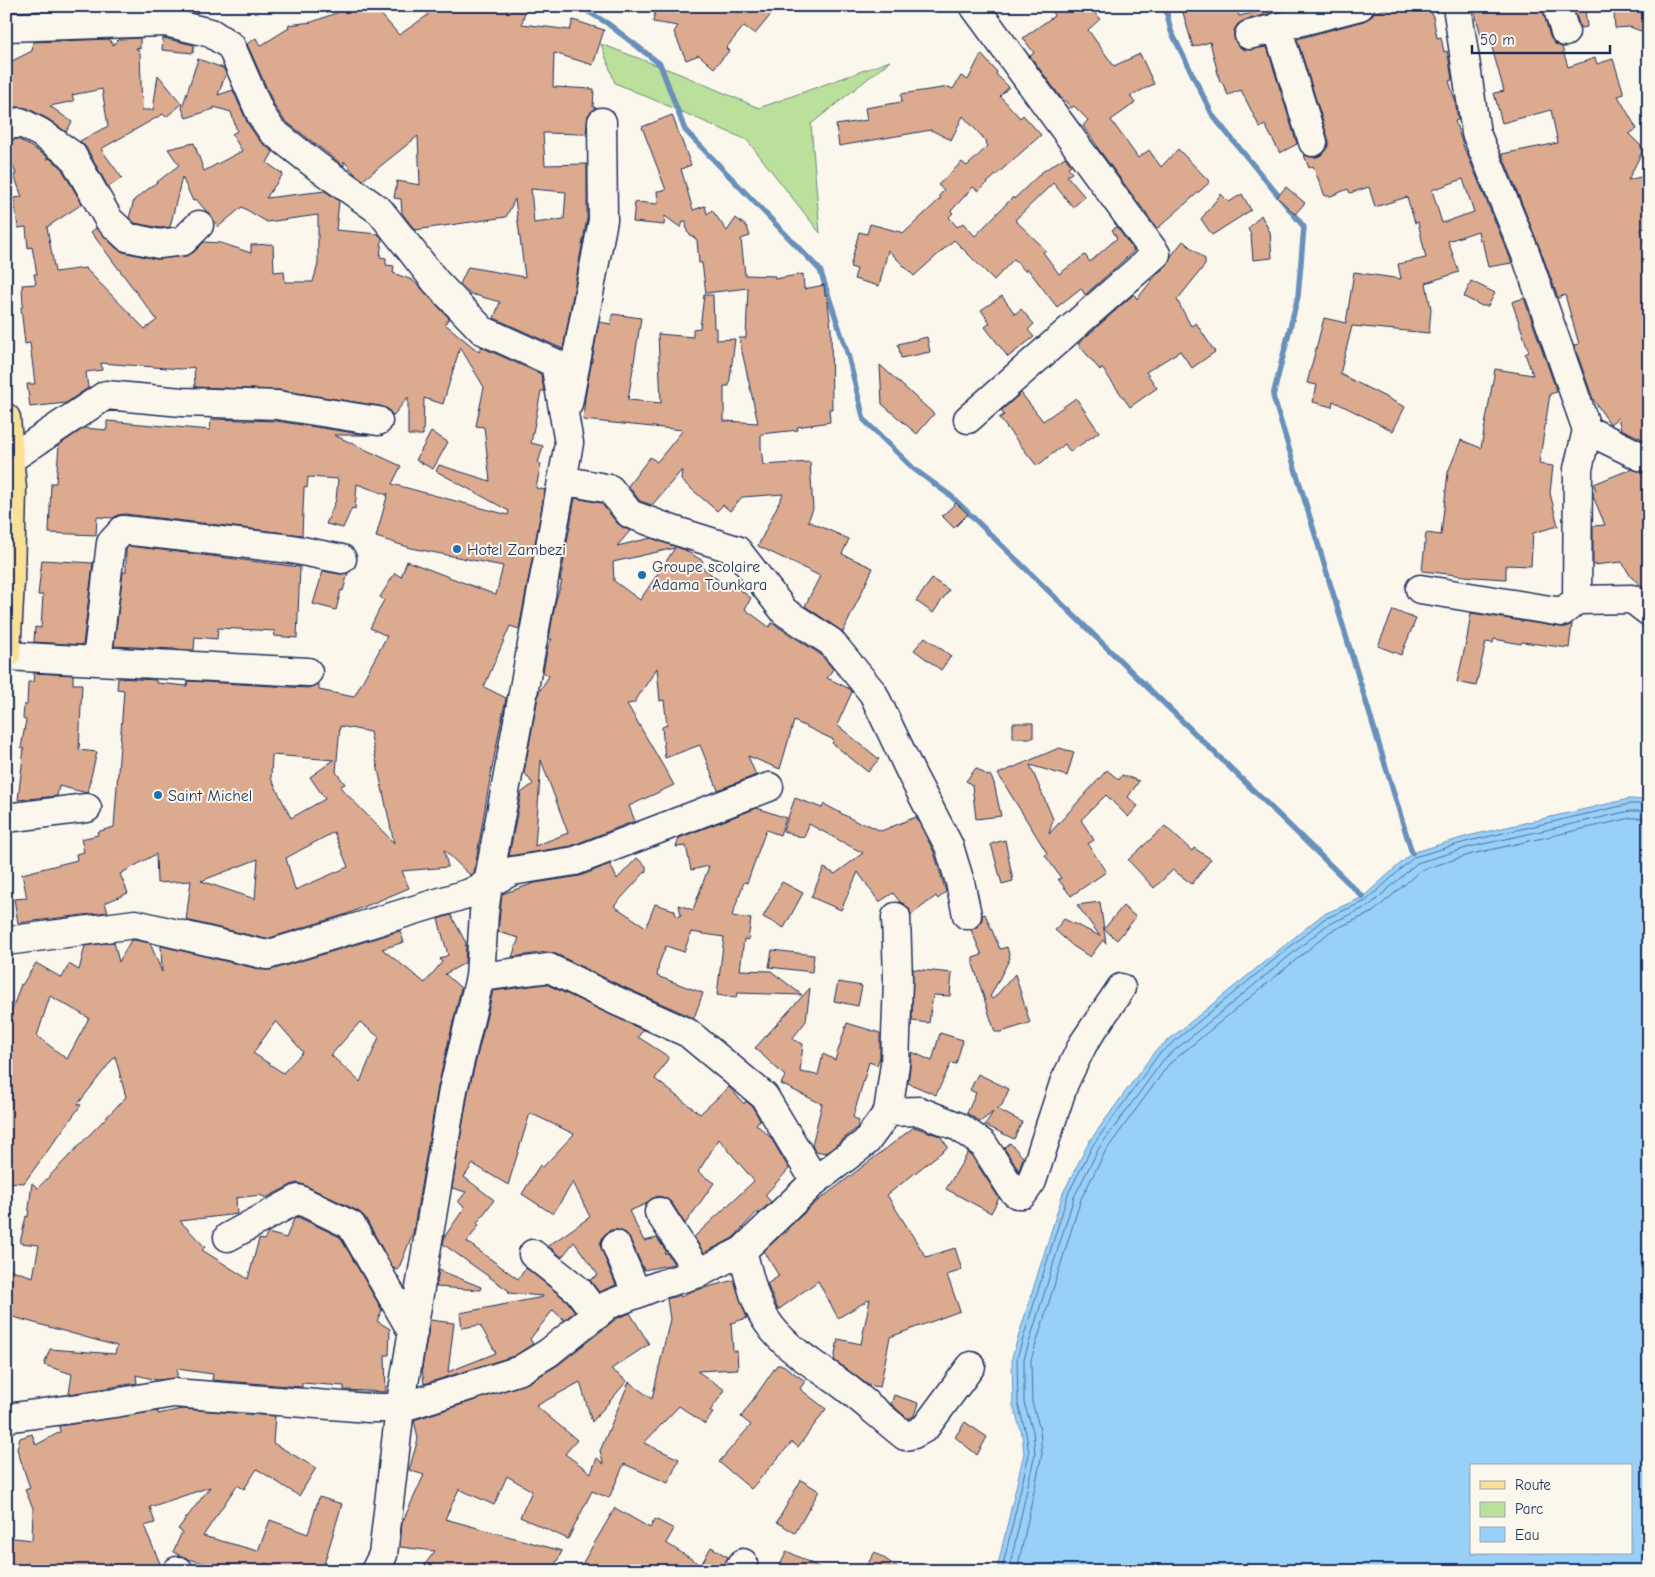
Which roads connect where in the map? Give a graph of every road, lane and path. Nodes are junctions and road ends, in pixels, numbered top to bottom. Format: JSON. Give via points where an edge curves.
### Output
{"nodes":[{"id":1,"x":974,"y":6,"type":"edge"},
{"id":2,"x":1360,"y":6,"type":"edge"},
{"id":3,"x":1457,"y":6,"type":"edge"},
{"id":4,"x":6,"y":27,"type":"edge"},
{"id":5,"x":1277,"y":28,"type":"junction"},
{"id":6,"x":1249,"y":35,"type":"dead end"},
{"id":7,"x":602,"y":122,"type":"dead end"},
{"id":8,"x":6,"y":126,"type":"edge"},
{"id":9,"x":1312,"y":142,"type":"dead end"},
{"id":10,"x":199,"y":225,"type":"dead end"},
{"id":11,"x":6,"y":418,"type":"edge"},
{"id":12,"x":968,"y":419,"type":"dead end"},
{"id":13,"x":565,"y":420,"type":"junction"},
{"id":14,"x":378,"y":421,"type":"dead end"},
{"id":15,"x":1587,"y":430,"type":"junction"},
{"id":16,"x":10,"y":458,"type":"junction"},
{"id":17,"x":1649,"y":458,"type":"edge"},
{"id":18,"x":562,"y":480,"type":"junction"},
{"id":19,"x":342,"y":559,"type":"dead end"},
{"id":20,"x":1420,"y":589,"type":"dead end"},
{"id":21,"x":1576,"y":600,"type":"junction"},
{"id":22,"x":1649,"y":612,"type":"edge"},
{"id":23,"x":6,"y":655,"type":"edge"},
{"id":24,"x":97,"y":661,"type":"junction"},
{"id":25,"x":308,"y":672,"type":"dead end"},
{"id":26,"x":769,"y":787,"type":"dead end"},
{"id":27,"x":87,"y":808,"type":"dead end"},
{"id":28,"x":6,"y":818,"type":"edge"},
{"id":29,"x":488,"y":884,"type":"junction"},
{"id":30,"x":968,"y":915,"type":"dead end"},
{"id":31,"x":896,"y":917,"type":"dead end"},
{"id":32,"x":6,"y":941,"type":"edge"},
{"id":33,"x":480,"y":977,"type":"junction"},
{"id":34,"x":1121,"y":988,"type":"dead end"},
{"id":35,"x":888,"y":1112,"type":"junction"},
{"id":36,"x":815,"y":1181,"type":"junction"},
{"id":37,"x":659,"y":1212,"type":"dead end"},
{"id":38,"x":228,"y":1237,"type":"dead end"},
{"id":39,"x":616,"y":1245,"type":"dead end"},
{"id":40,"x":742,"y":1251,"type":"junction"},
{"id":41,"x":533,"y":1254,"type":"dead end"},
{"id":42,"x":700,"y":1273,"type":"junction"},
{"id":43,"x":637,"y":1294,"type":"junction"},
{"id":44,"x":597,"y":1314,"type":"junction"},
{"id":45,"x":413,"y":1333,"type":"junction"},
{"id":46,"x":972,"y":1366,"type":"dead end"},
{"id":47,"x":400,"y":1408,"type":"junction"},
{"id":48,"x":6,"y":1418,"type":"edge"},
{"id":49,"x":385,"y":1565,"type":"edge"}],
"edges":[{"from":1,"to":12,"type":"street","via":[[1156,254]]},
{"from":2,"to":5,"type":"street"},
{"from":3,"to":15,"type":"street","via":[[1476,133],[1526,256]]},
{"from":4,"to":13,"type":"street","via":[[166,22],[211,33],[231,46],[261,115],[272,131],[380,211],[436,282],[482,330],[555,363]]},
{"from":5,"to":6,"type":"street"},
{"from":5,"to":9,"type":"street"},
{"from":7,"to":13,"type":"street","via":[[604,220]]},
{"from":8,"to":10,"type":"street","via":[[20,122],[42,133],[72,155],[109,220],[126,236],[159,244],[183,241]]},
{"from":11,"to":16,"type":"main road"},
{"from":13,"to":18,"type":"street","via":[[569,443]]},
{"from":14,"to":16,"type":"street","via":[[276,405],[182,402],[106,395]]},
{"from":15,"to":17,"type":"street"},
{"from":15,"to":21,"type":"street","via":[[1578,469]]},
{"from":16,"to":23,"type":"main road","via":[[12,499]]},
{"from":18,"to":29,"type":"street"},
{"from":18,"to":30,"type":"street","via":[[610,489],[630,514],[737,550],[785,612],[831,642],[874,693],[948,846]]},
{"from":19,"to":24,"type":"street","via":[[292,549],[123,530],[112,543]]},
{"from":20,"to":21,"type":"street","via":[[1562,612]]},
{"from":21,"to":22,"type":"street","via":[[1632,598]]},
{"from":23,"to":24,"type":"street"},
{"from":24,"to":25,"type":"street"},
{"from":26,"to":29,"type":"street","via":[[575,861],[512,871]]},
{"from":27,"to":28,"type":"street"},
{"from":29,"to":32,"type":"street","via":[[470,893],[267,955],[135,924]]},
{"from":29,"to":33,"type":"street"},
{"from":31,"to":35,"type":"street","via":[[895,1064]]},
{"from":33,"to":36,"type":"street","via":[[550,968],[688,1034],[764,1096]]},
{"from":33,"to":45,"type":"street","via":[[453,1090]]},
{"from":34,"to":35,"type":"street","via":[[1083,1044],[1064,1083],[1032,1181],[1023,1194],[1013,1191],[983,1144],[959,1127],[919,1111]]},
{"from":35,"to":36,"type":"street","via":[[866,1142]]},
{"from":36,"to":40,"type":"street"},
{"from":37,"to":42,"type":"street"},
{"from":38,"to":45,"type":"street","via":[[298,1199],[351,1225]]},
{"from":39,"to":43,"type":"street"},
{"from":40,"to":42,"type":"street"},
{"from":40,"to":46,"type":"street","via":[[755,1297],[777,1335],[848,1388],[904,1436],[925,1428]]},
{"from":41,"to":44,"type":"street","via":[[578,1290]]},
{"from":42,"to":43,"type":"street"},
{"from":43,"to":44,"type":"street","via":[[608,1305]]},
{"from":44,"to":47,"type":"street","via":[[548,1353],[520,1370]]},
{"from":45,"to":47,"type":"street"},
{"from":47,"to":48,"type":"street","via":[[174,1393]]},
{"from":47,"to":49,"type":"street"}]}
